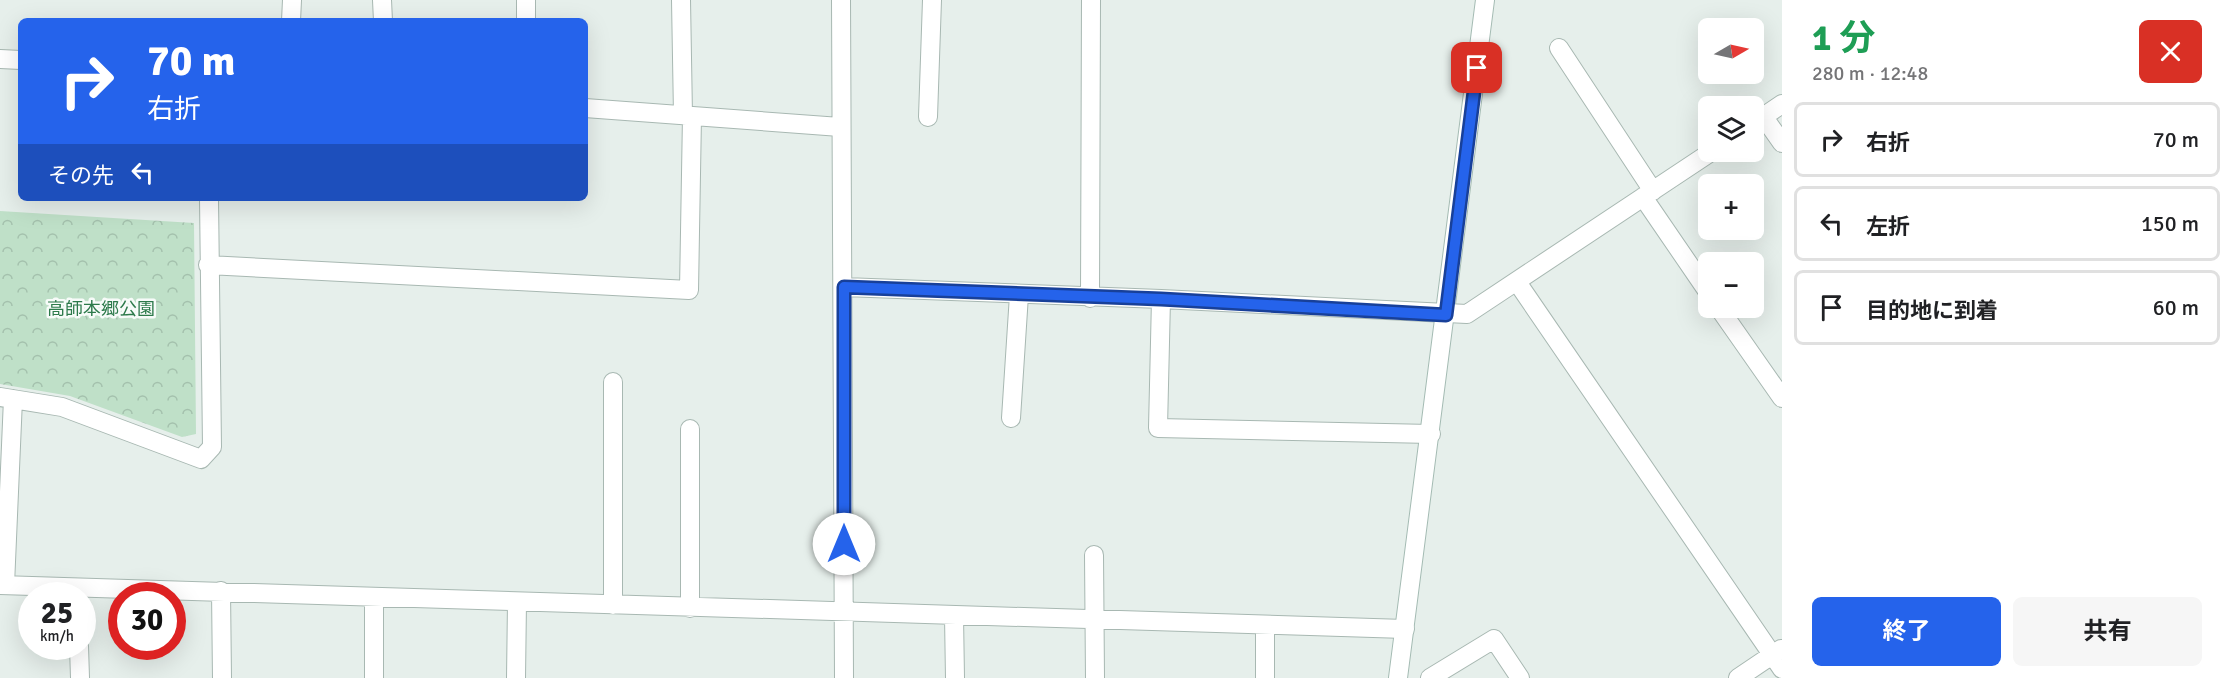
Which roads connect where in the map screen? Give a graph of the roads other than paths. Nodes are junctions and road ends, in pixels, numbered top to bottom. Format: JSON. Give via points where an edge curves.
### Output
{"nodes":[{"id":1,"x":292,"y":0,"type":"edge"},
{"id":2,"x":382,"y":0,"type":"edge"},
{"id":3,"x":526,"y":0,"type":"edge"},
{"id":4,"x":681,"y":0,"type":"edge"},
{"id":5,"x":841,"y":0,"type":"edge"},
{"id":6,"x":932,"y":0,"type":"edge"},
{"id":7,"x":1091,"y":0,"type":"edge"},
{"id":8,"x":1485,"y":0,"type":"edge"},
{"id":9,"x":291,"y":18,"type":"edge"},
{"id":10,"x":383,"y":18,"type":"edge"},
{"id":11,"x":526,"y":18,"type":"edge"},
{"id":12,"x":1559,"y":48,"type":"dead end"},
{"id":13,"x":0,"y":59,"type":"edge"},
{"id":14,"x":18,"y":60,"type":"edge"},
{"id":15,"x":1782,"y":104,"type":"edge"},
{"id":16,"x":588,"y":108,"type":"edge"},
{"id":17,"x":687,"y":116,"type":"junction"},
{"id":18,"x":1764,"y":116,"type":"edge"},
{"id":19,"x":928,"y":117,"type":"dead end"},
{"id":20,"x":1764,"y":126,"type":"edge"},
{"id":21,"x":840,"y":127,"type":"junction"},
{"id":22,"x":1782,"y":143,"type":"edge"},
{"id":23,"x":1698,"y":161,"type":"edge"},
{"id":24,"x":1648,"y":194,"type":"junction"},
{"id":25,"x":209,"y":201,"type":"edge"},
{"id":26,"x":208,"y":265,"type":"junction"},
{"id":27,"x":1698,"y":276,"type":"edge"},
{"id":28,"x":1517,"y":282,"type":"junction"},
{"id":29,"x":844,"y":287,"type":"junction"},
{"id":30,"x":1019,"y":295,"type":"junction"},
{"id":31,"x":1090,"y":298,"type":"junction"},
{"id":32,"x":1161,"y":299,"type":"junction"},
{"id":33,"x":1446,"y":315,"type":"junction"},
{"id":34,"x":1726,"y":318,"type":"edge"},
{"id":35,"x":613,"y":382,"type":"dead end"},
{"id":36,"x":7,"y":398,"type":"edge"},
{"id":37,"x":1782,"y":398,"type":"edge"},
{"id":38,"x":1011,"y":418,"type":"dead end"},
{"id":39,"x":690,"y":429,"type":"dead end"},
{"id":40,"x":1431,"y":434,"type":"junction"},
{"id":41,"x":1094,"y":555,"type":"dead end"},
{"id":42,"x":3,"y":585,"type":"edge"},
{"id":43,"x":18,"y":586,"type":"edge"},
{"id":44,"x":96,"y":591,"type":"edge"},
{"id":45,"x":221,"y":591,"type":"junction"},
{"id":46,"x":374,"y":597,"type":"junction"},
{"id":47,"x":517,"y":602,"type":"junction"},
{"id":48,"x":613,"y":605,"type":"junction"},
{"id":49,"x":690,"y":608,"type":"junction"},
{"id":50,"x":843,"y":614,"type":"junction"},
{"id":51,"x":954,"y":616,"type":"junction"},
{"id":52,"x":1093,"y":620,"type":"junction"},
{"id":53,"x":1265,"y":625,"type":"junction"},
{"id":54,"x":1405,"y":629,"type":"junction"},
{"id":55,"x":1779,"y":657,"type":"edge"},
{"id":56,"x":80,"y":660,"type":"edge"},
{"id":57,"x":80,"y":678,"type":"edge"},
{"id":58,"x":222,"y":678,"type":"edge"},
{"id":59,"x":374,"y":678,"type":"edge"},
{"id":60,"x":516,"y":678,"type":"edge"},
{"id":61,"x":844,"y":678,"type":"edge"},
{"id":62,"x":955,"y":678,"type":"edge"},
{"id":63,"x":1095,"y":678,"type":"edge"},
{"id":64,"x":1266,"y":678,"type":"edge"},
{"id":65,"x":1398,"y":678,"type":"edge"},
{"id":66,"x":1430,"y":678,"type":"edge"},
{"id":67,"x":1520,"y":678,"type":"edge"},
{"id":68,"x":1738,"y":678,"type":"edge"}],
"edges":[{"from":1,"to":9,"type":"street"},
{"from":2,"to":10,"type":"street"},
{"from":3,"to":11,"type":"street"},
{"from":4,"to":17,"type":"street"},
{"from":5,"to":21,"type":"street"},
{"from":6,"to":19,"type":"street"},
{"from":7,"to":31,"type":"street"},
{"from":8,"to":33,"type":"street"},
{"from":12,"to":24,"type":"street"},
{"from":13,"to":14,"type":"street"},
{"from":15,"to":18,"type":"street"},
{"from":16,"to":17,"type":"street"},
{"from":17,"to":21,"type":"street"},
{"from":17,"to":26,"type":"street","via":[[689,290]]},
{"from":20,"to":22,"type":"street"},
{"from":21,"to":29,"type":"street"},
{"from":23,"to":24,"type":"street"},
{"from":24,"to":27,"type":"street"},
{"from":24,"to":28,"type":"street"},
{"from":25,"to":26,"type":"street"},
{"from":26,"to":36,"type":"street","via":[[212,447],[201,459],[62,407]]},
{"from":28,"to":33,"type":"street","via":[[1467,314]]},
{"from":28,"to":55,"type":"street"},
{"from":29,"to":30,"type":"street"},
{"from":29,"to":50,"type":"street"},
{"from":30,"to":31,"type":"street"},
{"from":30,"to":38,"type":"street"},
{"from":31,"to":32,"type":"street"},
{"from":32,"to":33,"type":"street"},
{"from":32,"to":40,"type":"street","via":[[1158,428]]},
{"from":33,"to":40,"type":"street"},
{"from":34,"to":37,"type":"street"},
{"from":35,"to":48,"type":"street"},
{"from":36,"to":42,"type":"street"},
{"from":39,"to":49,"type":"street"},
{"from":40,"to":54,"type":"street"},
{"from":41,"to":52,"type":"street"},
{"from":42,"to":43,"type":"street"},
{"from":44,"to":45,"type":"street"},
{"from":45,"to":46,"type":"street"},
{"from":45,"to":58,"type":"street"},
{"from":46,"to":47,"type":"street"},
{"from":46,"to":59,"type":"street"},
{"from":47,"to":48,"type":"street"},
{"from":47,"to":60,"type":"street"},
{"from":48,"to":49,"type":"street"},
{"from":49,"to":50,"type":"street"},
{"from":50,"to":51,"type":"street"},
{"from":50,"to":61,"type":"street"},
{"from":51,"to":52,"type":"street"},
{"from":51,"to":62,"type":"street"},
{"from":52,"to":53,"type":"street"},
{"from":52,"to":63,"type":"street"},
{"from":53,"to":54,"type":"street"},
{"from":53,"to":64,"type":"street"},
{"from":54,"to":65,"type":"street"},
{"from":55,"to":68,"type":"street"},
{"from":56,"to":57,"type":"street"},
{"from":66,"to":67,"type":"street","via":[[1494,639]]}]}
